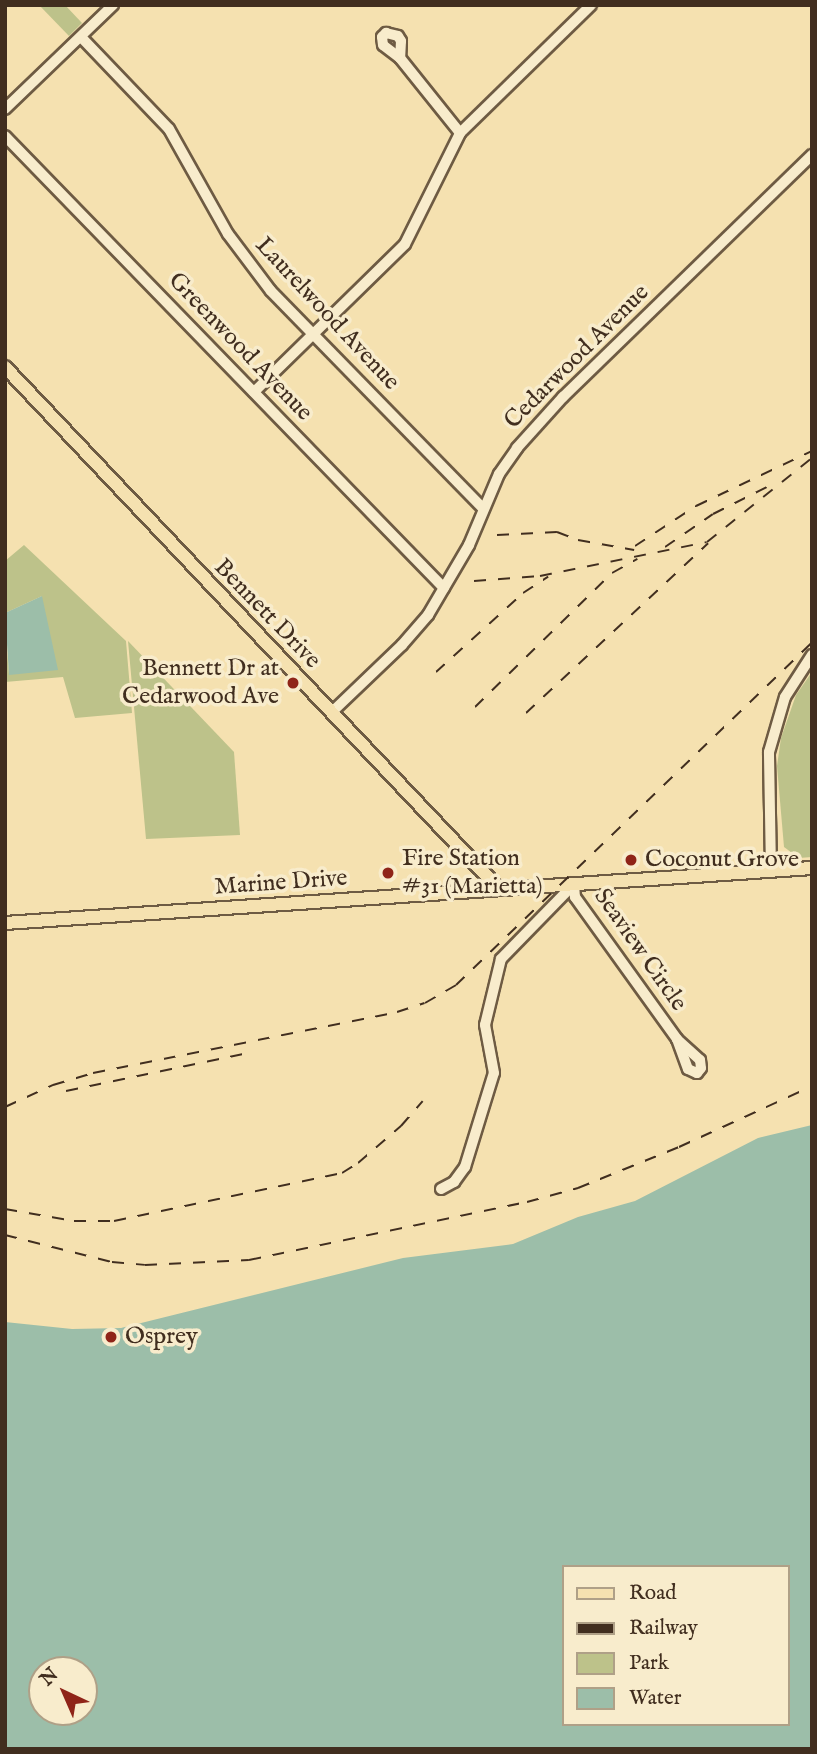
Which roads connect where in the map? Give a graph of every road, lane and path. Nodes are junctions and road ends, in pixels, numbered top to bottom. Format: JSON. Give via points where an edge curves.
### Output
{"nodes":[{"id":1,"x":113,"y":5,"type":"edge"},
{"id":2,"x":591,"y":5,"type":"edge"},
{"id":3,"x":80,"y":37,"type":"junction"},
{"id":4,"x":400,"y":58,"type":"dead end"},
{"id":5,"x":5,"y":109,"type":"edge"},
{"id":6,"x":460,"y":133,"type":"junction"},
{"id":7,"x":5,"y":136,"type":"edge"},
{"id":8,"x":812,"y":155,"type":"edge"},
{"id":9,"x":313,"y":334,"type":"junction"},
{"id":10,"x":5,"y":367,"type":"edge"},
{"id":11,"x":254,"y":392,"type":"junction"},
{"id":12,"x":483,"y":508,"type":"junction"},
{"id":13,"x":444,"y":588,"type":"junction"},
{"id":14,"x":812,"y":655,"type":"edge"},
{"id":15,"x":332,"y":712,"type":"junction"},
{"id":16,"x":812,"y":869,"type":"edge"},
{"id":17,"x":772,"y":870,"type":"junction"},
{"id":18,"x":575,"y":884,"type":"junction"},
{"id":19,"x":498,"y":888,"type":"junction"},
{"id":20,"x":5,"y":923,"type":"edge"},
{"id":21,"x":677,"y":1039,"type":"dead end"},
{"id":22,"x":441,"y":1189,"type":"dead end"}],
"edges":[{"from":1,"to":3,"type":"street"},
{"from":2,"to":6,"type":"street"},
{"from":3,"to":5,"type":"street"},
{"from":3,"to":9,"type":"street","name":"Laurelwood Avenue","via":[[169,129],[242,254]]},
{"from":4,"to":6,"type":"street"},
{"from":6,"to":9,"type":"street","via":[[405,244]]},
{"from":7,"to":11,"type":"street","name":"Greenwood Avenue"},
{"from":8,"to":12,"type":"street","name":"Cedarwood Avenue","via":[[563,397],[517,447]]},
{"from":9,"to":11,"type":"street"},
{"from":9,"to":12,"type":"street","name":"Laurelwood Avenue"},
{"from":10,"to":15,"type":"main road","name":"Bennett Drive"},
{"from":11,"to":13,"type":"street","name":"Greenwood Avenue"},
{"from":12,"to":13,"type":"street","name":"Cedarwood Avenue","via":[[469,545]]},
{"from":13,"to":15,"type":"street","name":"Cedarwood Avenue","via":[[401,645]]},
{"from":14,"to":17,"type":"street","via":[[785,697],[769,752]]},
{"from":15,"to":19,"type":"main road","name":"Bennett Drive"},
{"from":16,"to":17,"type":"main road","name":"Marine Drive"},
{"from":17,"to":18,"type":"main road","name":"Marine Drive"},
{"from":18,"to":19,"type":"main road","name":"Marine Drive"},
{"from":18,"to":21,"type":"street","name":"Seaview Circle","via":[[575,897]]},
{"from":18,"to":22,"type":"street","via":[[501,959],[485,1025],[494,1073],[465,1167],[454,1182]]},
{"from":19,"to":20,"type":"main road","name":"Marine Drive"}]}
